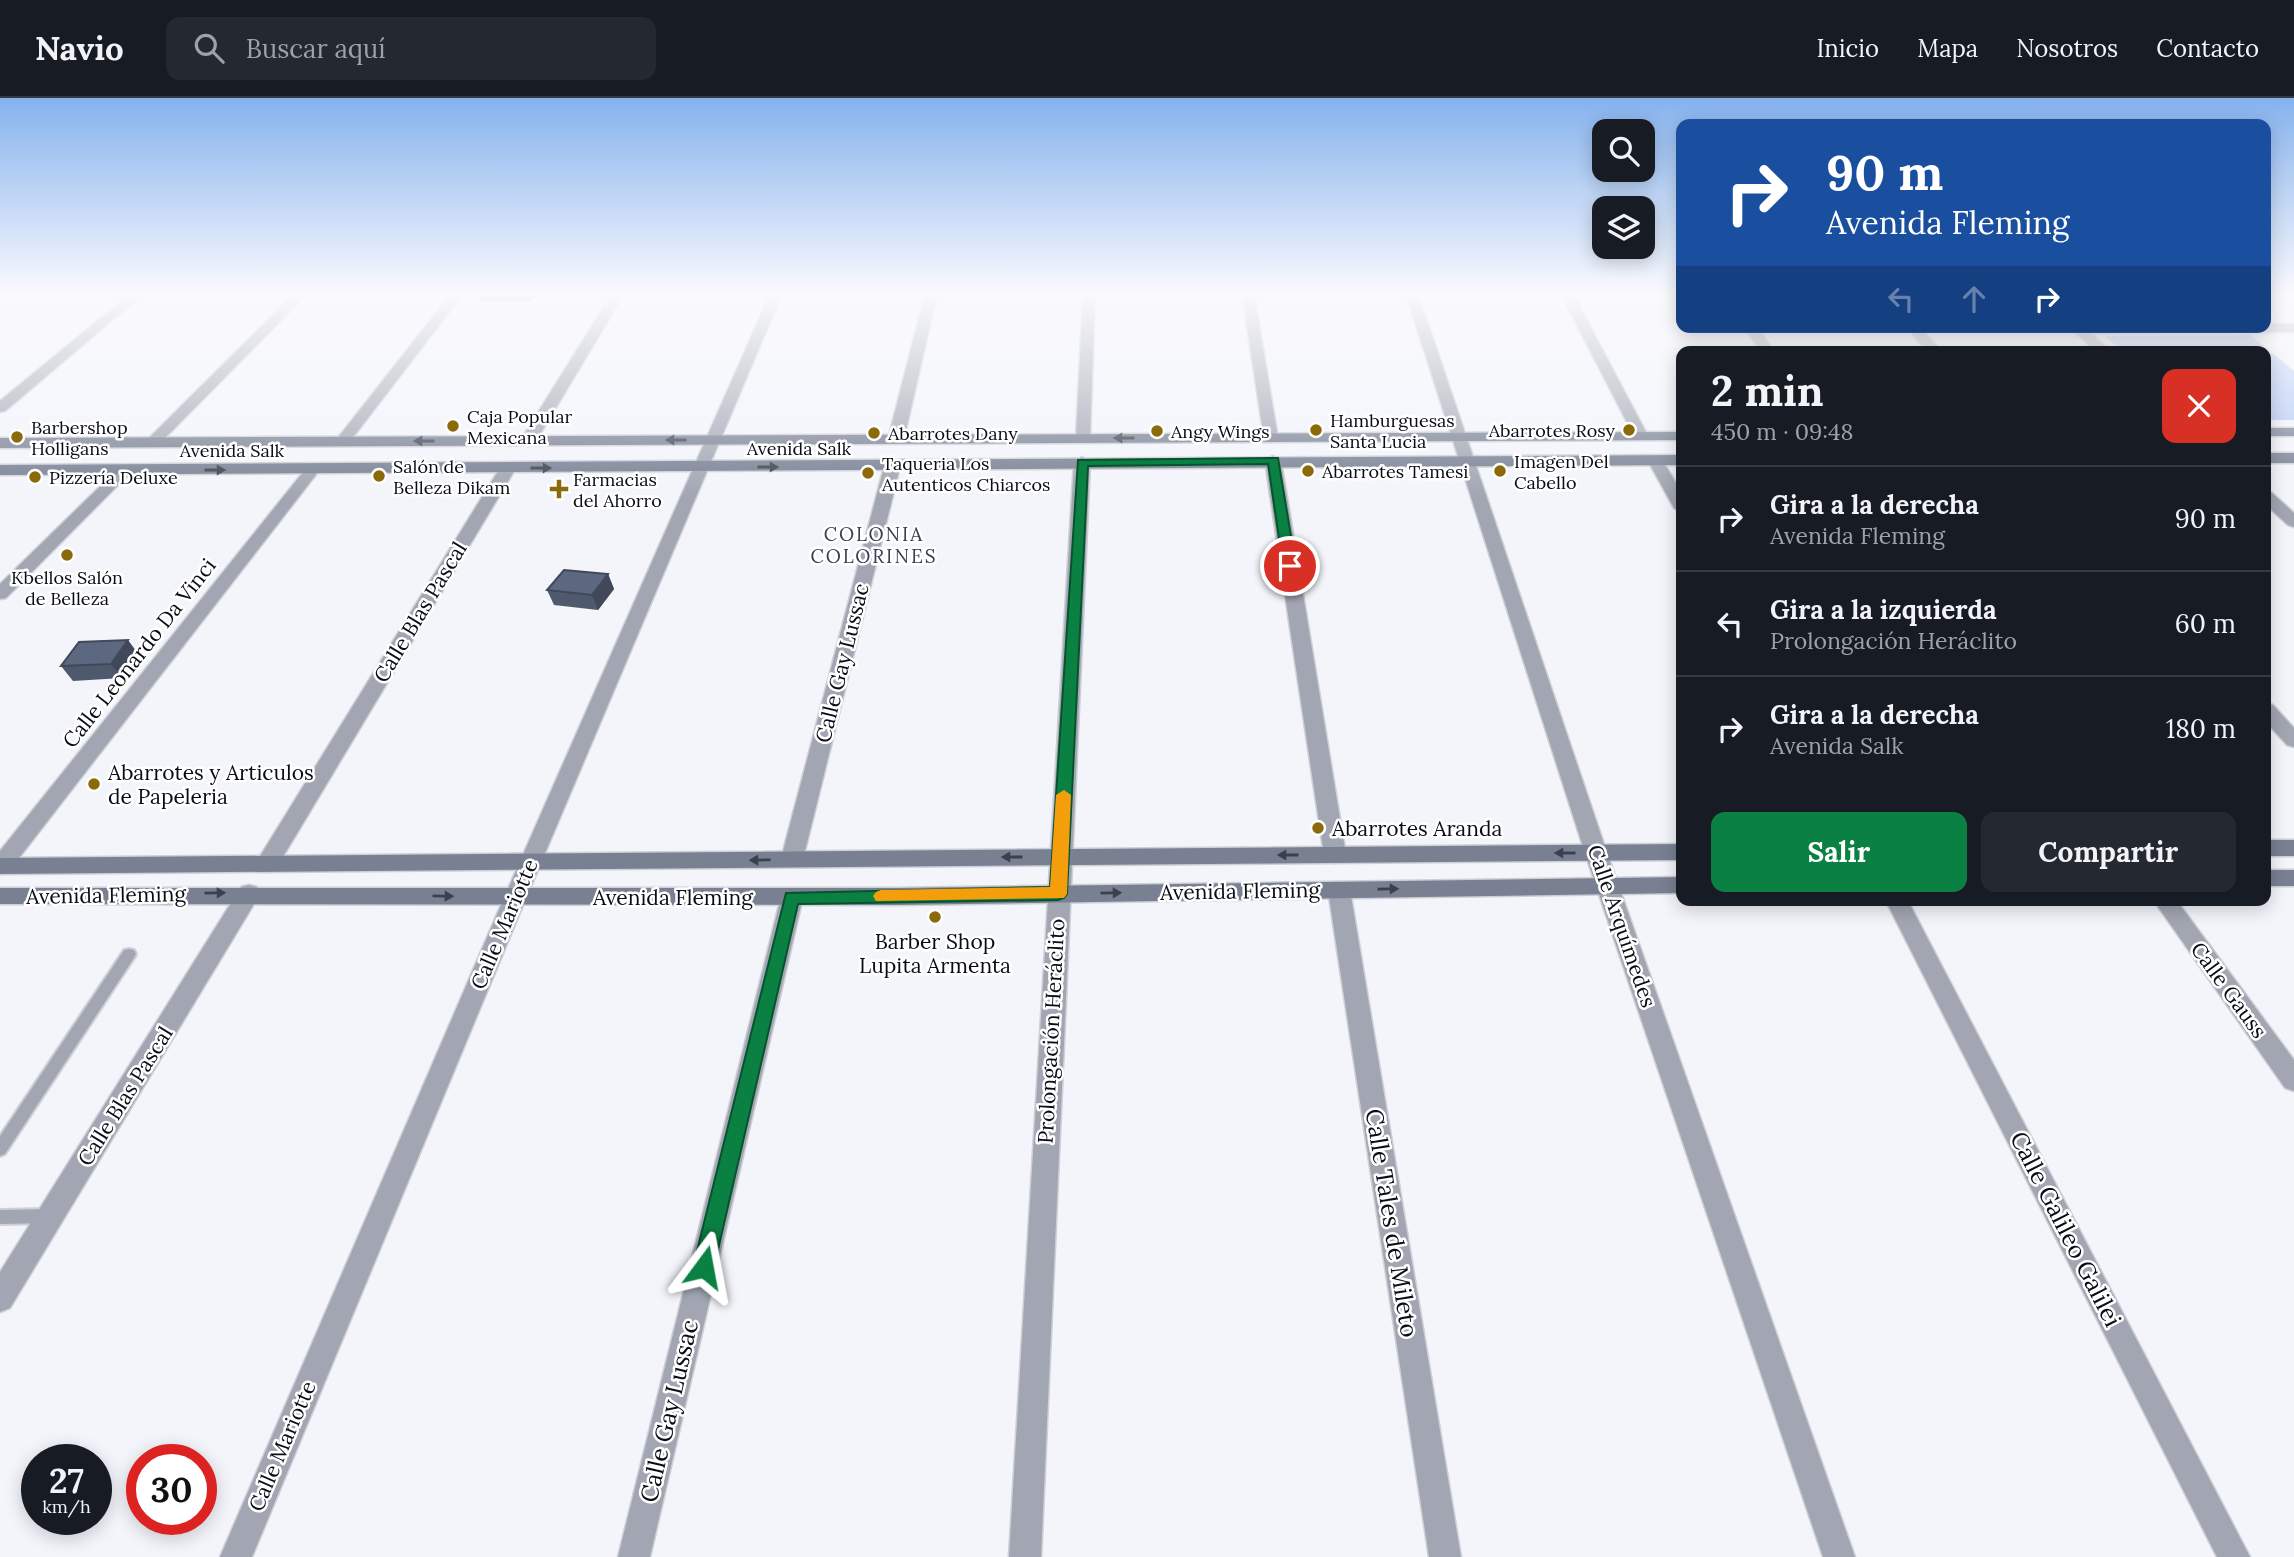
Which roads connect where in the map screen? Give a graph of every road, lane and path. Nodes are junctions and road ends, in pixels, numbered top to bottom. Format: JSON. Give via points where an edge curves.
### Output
{"nodes":[{"id":1,"x":55,"y":362,"type":"edge"},
{"id":2,"x":232,"y":362,"type":"edge"},
{"id":3,"x":404,"y":362,"type":"edge"},
{"id":4,"x":576,"y":362,"type":"edge"},
{"id":5,"x":746,"y":362,"type":"edge"},
{"id":6,"x":914,"y":362,"type":"edge"},
{"id":7,"x":1086,"y":362,"type":"edge"},
{"id":8,"x":1259,"y":362,"type":"edge"},
{"id":9,"x":1434,"y":362,"type":"edge"},
{"id":10,"x":1603,"y":362,"type":"edge"},
{"id":11,"x":0,"y":408,"type":"edge"},
{"id":12,"x":2271,"y":432,"type":"edge"},
{"id":13,"x":2294,"y":432,"type":"edge"},
{"id":14,"x":1641,"y":436,"type":"junction"},
{"id":15,"x":1676,"y":436,"type":"edge"},
{"id":16,"x":1458,"y":437,"type":"junction"},
{"id":17,"x":1271,"y":438,"type":"junction"},
{"id":18,"x":896,"y":439,"type":"junction"},
{"id":19,"x":713,"y":440,"type":"junction"},
{"id":20,"x":528,"y":441,"type":"junction"},
{"id":21,"x":153,"y":442,"type":"junction"},
{"id":22,"x":342,"y":442,"type":"junction"},
{"id":23,"x":0,"y":443,"type":"edge"},
{"id":24,"x":1083,"y":450,"type":"junction"},
{"id":25,"x":2271,"y":458,"type":"edge"},
{"id":26,"x":2294,"y":458,"type":"edge"},
{"id":27,"x":1467,"y":460,"type":"junction"},
{"id":28,"x":1676,"y":460,"type":"edge"},
{"id":29,"x":1273,"y":461,"type":"junction"},
{"id":30,"x":1656,"y":461,"type":"junction"},
{"id":31,"x":701,"y":467,"type":"junction"},
{"id":32,"x":892,"y":467,"type":"junction"},
{"id":33,"x":508,"y":468,"type":"junction"},
{"id":34,"x":313,"y":469,"type":"junction"},
{"id":35,"x":0,"y":470,"type":"edge"},
{"id":36,"x":125,"y":470,"type":"junction"},
{"id":37,"x":1676,"y":497,"type":"edge"},
{"id":38,"x":2271,"y":501,"type":"edge"},
{"id":39,"x":2294,"y":522,"type":"edge"},
{"id":40,"x":0,"y":594,"type":"edge"},
{"id":41,"x":2271,"y":715,"type":"edge"},
{"id":42,"x":2294,"y":740,"type":"edge"},
{"id":43,"x":2271,"y":848,"type":"edge"},
{"id":44,"x":2294,"y":848,"type":"edge"},
{"id":45,"x":1676,"y":852,"type":"edge"},
{"id":46,"x":1596,"y":853,"type":"junction"},
{"id":47,"x":1335,"y":855,"type":"junction"},
{"id":48,"x":1060,"y":857,"type":"junction"},
{"id":49,"x":792,"y":859,"type":"junction"},
{"id":50,"x":530,"y":862,"type":"junction"},
{"id":51,"x":267,"y":864,"type":"junction"},
{"id":52,"x":0,"y":866,"type":"edge"},
{"id":53,"x":2271,"y":878,"type":"edge"},
{"id":54,"x":2294,"y":878,"type":"edge"},
{"id":55,"x":1676,"y":885,"type":"edge"},
{"id":56,"x":1607,"y":886,"type":"junction"},
{"id":57,"x":1339,"y":890,"type":"junction"},
{"id":58,"x":249,"y":893,"type":"junction"},
{"id":59,"x":1058,"y":894,"type":"junction"},
{"id":60,"x":0,"y":896,"type":"edge"},
{"id":61,"x":792,"y":897,"type":"junction"},
{"id":62,"x":514,"y":898,"type":"junction"},
{"id":63,"x":1901,"y":906,"type":"edge"},
{"id":64,"x":2169,"y":906,"type":"edge"},
{"id":65,"x":129,"y":954,"type":"dead end"},
{"id":66,"x":2294,"y":1080,"type":"edge"},
{"id":67,"x":0,"y":1149,"type":"edge"},
{"id":68,"x":51,"y":1216,"type":"junction"},
{"id":69,"x":0,"y":1217,"type":"edge"},
{"id":70,"x":0,"y":1298,"type":"edge"},
{"id":71,"x":236,"y":1557,"type":"edge"},
{"id":72,"x":634,"y":1557,"type":"edge"},
{"id":73,"x":1025,"y":1557,"type":"edge"},
{"id":74,"x":1445,"y":1557,"type":"edge"},
{"id":75,"x":1839,"y":1557,"type":"edge"},
{"id":76,"x":2234,"y":1557,"type":"edge"}],
"edges":[{"from":1,"to":11,"type":"street"},
{"from":2,"to":21,"type":"street"},
{"from":3,"to":22,"type":"street"},
{"from":4,"to":20,"type":"street"},
{"from":5,"to":19,"type":"street","name":"Calle Mariotte"},
{"from":6,"to":18,"type":"street"},
{"from":7,"to":24,"type":"street","name":"Prolongación Heráclito"},
{"from":8,"to":17,"type":"street"},
{"from":9,"to":16,"type":"street","name":"Calle Arquímedes"},
{"from":10,"to":14,"type":"street"},
{"from":12,"to":13,"type":"main road"},
{"from":14,"to":15,"type":"main road","name":"Avenida Salk"},
{"from":14,"to":16,"type":"main road","name":"Avenida Salk"},
{"from":16,"to":17,"type":"main road","name":"Avenida Salk"},
{"from":16,"to":27,"type":"street","name":"Calle Arquímedes"},
{"from":17,"to":24,"type":"main road","name":"Avenida Salk","one_way":true},
{"from":18,"to":19,"type":"main road","name":"Avenida Salk"},
{"from":18,"to":24,"type":"main road","name":"Avenida Salk"},
{"from":19,"to":20,"type":"main road","name":"Avenida Salk","one_way":true},
{"from":19,"to":31,"type":"street","name":"Calle Mariotte"},
{"from":20,"to":22,"type":"main road","name":"Avenida Salk","one_way":true},
{"from":21,"to":22,"type":"main road","name":"Avenida Salk"},
{"from":21,"to":23,"type":"main road","name":"Avenida Salk"},
{"from":24,"to":29,"type":"main road","name":"Avenida Salk"},
{"from":24,"to":32,"type":"main road","name":"Avenida Salk"},
{"from":24,"to":48,"type":"street","name":"Prolongación Heráclito"},
{"from":25,"to":26,"type":"main road"},
{"from":27,"to":29,"type":"main road","name":"Avenida Salk"},
{"from":27,"to":30,"type":"main road","name":"Avenida Salk"},
{"from":27,"to":46,"type":"street","name":"Calle Arquímedes"},
{"from":28,"to":30,"type":"main road","name":"Avenida Salk"},
{"from":29,"to":47,"type":"street"},
{"from":30,"to":37,"type":"street"},
{"from":31,"to":32,"type":"main road","name":"Avenida Salk","one_way":true},
{"from":33,"to":31,"type":"main road","name":"Avenida Salk","one_way":true},
{"from":31,"to":50,"type":"street","name":"Calle Mariotte"},
{"from":32,"to":49,"type":"street","name":"Calle Gay Lussac"},
{"from":33,"to":34,"type":"main road","name":"Avenida Salk"},
{"from":33,"to":51,"type":"street","name":"Calle Blas Pascal"},
{"from":36,"to":34,"type":"main road","name":"Avenida Salk","one_way":true},
{"from":34,"to":52,"type":"street","name":"Calle Leonardo Da Vinci"},
{"from":35,"to":36,"type":"main road","name":"Avenida Salk"},
{"from":36,"to":40,"type":"street"},
{"from":38,"to":39,"type":"street"},
{"from":41,"to":42,"type":"street"},
{"from":43,"to":44,"type":"main road"},
{"from":45,"to":46,"type":"main road","name":"Avenida Fleming"},
{"from":46,"to":47,"type":"main road","name":"Avenida Fleming","one_way":true},
{"from":46,"to":56,"type":"street","name":"Calle Arquímedes"},
{"from":47,"to":48,"type":"main road","name":"Avenida Fleming","one_way":true},
{"from":48,"to":49,"type":"main road","name":"Avenida Fleming","one_way":true},
{"from":48,"to":59,"type":"street","name":"Prolongación Heráclito"},
{"from":49,"to":50,"type":"main road","name":"Avenida Fleming","one_way":true},
{"from":50,"to":51,"type":"main road","name":"Avenida Fleming"},
{"from":50,"to":62,"type":"street","name":"Calle Mariotte"},
{"from":51,"to":52,"type":"main road","name":"Avenida Fleming"},
{"from":53,"to":54,"type":"main road"},
{"from":55,"to":56,"type":"main road","name":"Avenida Fleming"},
{"from":57,"to":56,"type":"main road","name":"Avenida Fleming","one_way":true},
{"from":56,"to":75,"type":"street","name":"Calle Arquímedes"},
{"from":59,"to":57,"type":"main road","name":"Avenida Fleming","one_way":true},
{"from":57,"to":74,"type":"street","name":"Calle Tales de Mileto"},
{"from":60,"to":58,"type":"main road","name":"Avenida Fleming","one_way":true},
{"from":58,"to":62,"type":"main road","name":"Avenida Fleming","one_way":true},
{"from":58,"to":68,"type":"street","name":"Calle Blas Pascal"},
{"from":59,"to":61,"type":"main road","name":"Avenida Fleming"},
{"from":59,"to":73,"type":"street","name":"Prolongación Heráclito"},
{"from":61,"to":62,"type":"main road","name":"Avenida Fleming"},
{"from":61,"to":72,"type":"street","name":"Calle Gay Lussac"},
{"from":62,"to":71,"type":"street","name":"Calle Mariotte"},
{"from":63,"to":76,"type":"street","name":"Calle Galileo Galilei"},
{"from":64,"to":66,"type":"street","name":"Calle Gauss"},
{"from":65,"to":67,"type":"lane"},
{"from":68,"to":69,"type":"lane"},
{"from":68,"to":70,"type":"street","name":"Calle Blas Pascal"}]}
